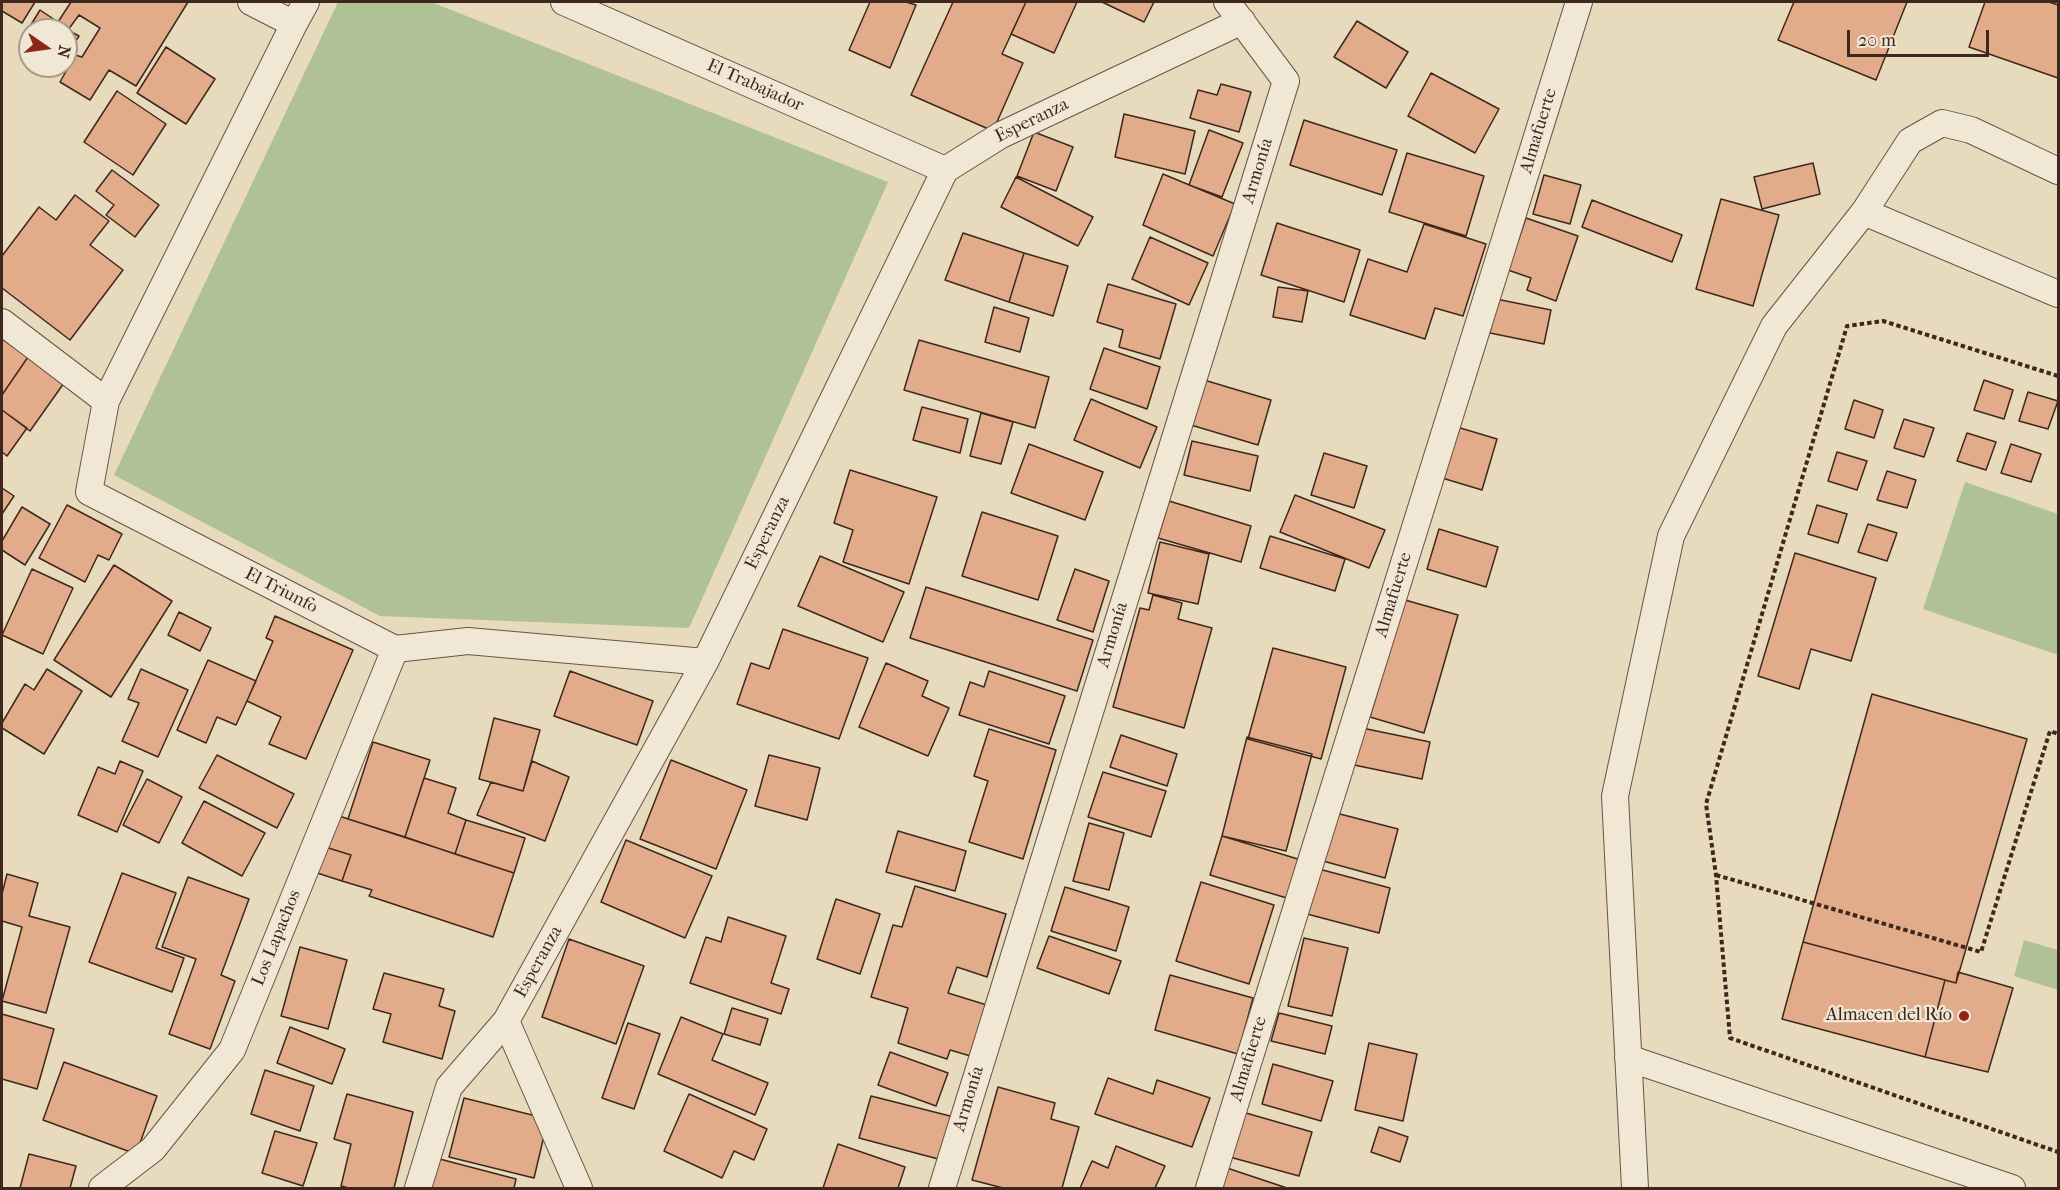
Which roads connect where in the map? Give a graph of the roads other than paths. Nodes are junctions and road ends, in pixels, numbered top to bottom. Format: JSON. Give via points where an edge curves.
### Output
{"nodes":[{"id":1,"x":251,"y":2,"type":"edge"},
{"id":2,"x":306,"y":2,"type":"edge"},
{"id":3,"x":564,"y":2,"type":"edge"},
{"id":4,"x":1579,"y":2,"type":"edge"},
{"id":5,"x":1234,"y":11,"type":"edge"},
{"id":6,"x":294,"y":24,"type":"junction"},
{"id":7,"x":945,"y":170,"type":"junction"},
{"id":8,"x":2058,"y":171,"type":"edge"},
{"id":9,"x":1864,"y":212,"type":"junction"},
{"id":10,"x":2058,"y":294,"type":"edge"},
{"id":11,"x":2,"y":322,"type":"edge"},
{"id":12,"x":106,"y":401,"type":"junction"},
{"id":13,"x":395,"y":649,"type":"junction"},
{"id":14,"x":705,"y":662,"type":"junction"},
{"id":15,"x":507,"y":1021,"type":"junction"},
{"id":16,"x":1628,"y":1058,"type":"junction"},
{"id":17,"x":102,"y":1188,"type":"edge"},
{"id":18,"x":418,"y":1188,"type":"edge"},
{"id":19,"x":579,"y":1188,"type":"edge"},
{"id":20,"x":942,"y":1188,"type":"edge"},
{"id":21,"x":1209,"y":1188,"type":"edge"},
{"id":22,"x":1635,"y":1188,"type":"edge"},
{"id":23,"x":2012,"y":1188,"type":"edge"}],
"edges":[{"from":1,"to":6,"type":"lane"},
{"from":2,"to":6,"type":"lane"},
{"from":3,"to":7,"type":"lane","name":"El Trabajador"},
{"from":4,"to":21,"type":"lane","name":"Almafuerte"},
{"from":5,"to":7,"type":"lane","name":"Esperanza","via":[[1001,135]]},
{"from":5,"to":20,"type":"lane","name":"Armonía","via":[[1286,81]]},
{"from":6,"to":12,"type":"lane"},
{"from":7,"to":14,"type":"lane","name":"Esperanza"},
{"from":8,"to":9,"type":"lane","via":[[1971,130],[1942,123],[1910,141]]},
{"from":9,"to":10,"type":"lane"},
{"from":9,"to":16,"type":"lane","via":[[1774,326],[1671,536],[1615,796]]},
{"from":11,"to":12,"type":"lane"},
{"from":12,"to":13,"type":"lane","name":"El Triunfo","via":[[89,492]]},
{"from":13,"to":14,"type":"lane","via":[[468,641]]},
{"from":13,"to":17,"type":"lane","name":"Los Lapachos","via":[[232,1050],[153,1149]]},
{"from":14,"to":15,"type":"lane","name":"Esperanza"},
{"from":15,"to":18,"type":"lane","name":"Esperanza","via":[[449,1087]]},
{"from":15,"to":19,"type":"lane"},
{"from":16,"to":22,"type":"lane"},
{"from":16,"to":23,"type":"lane"}]}
